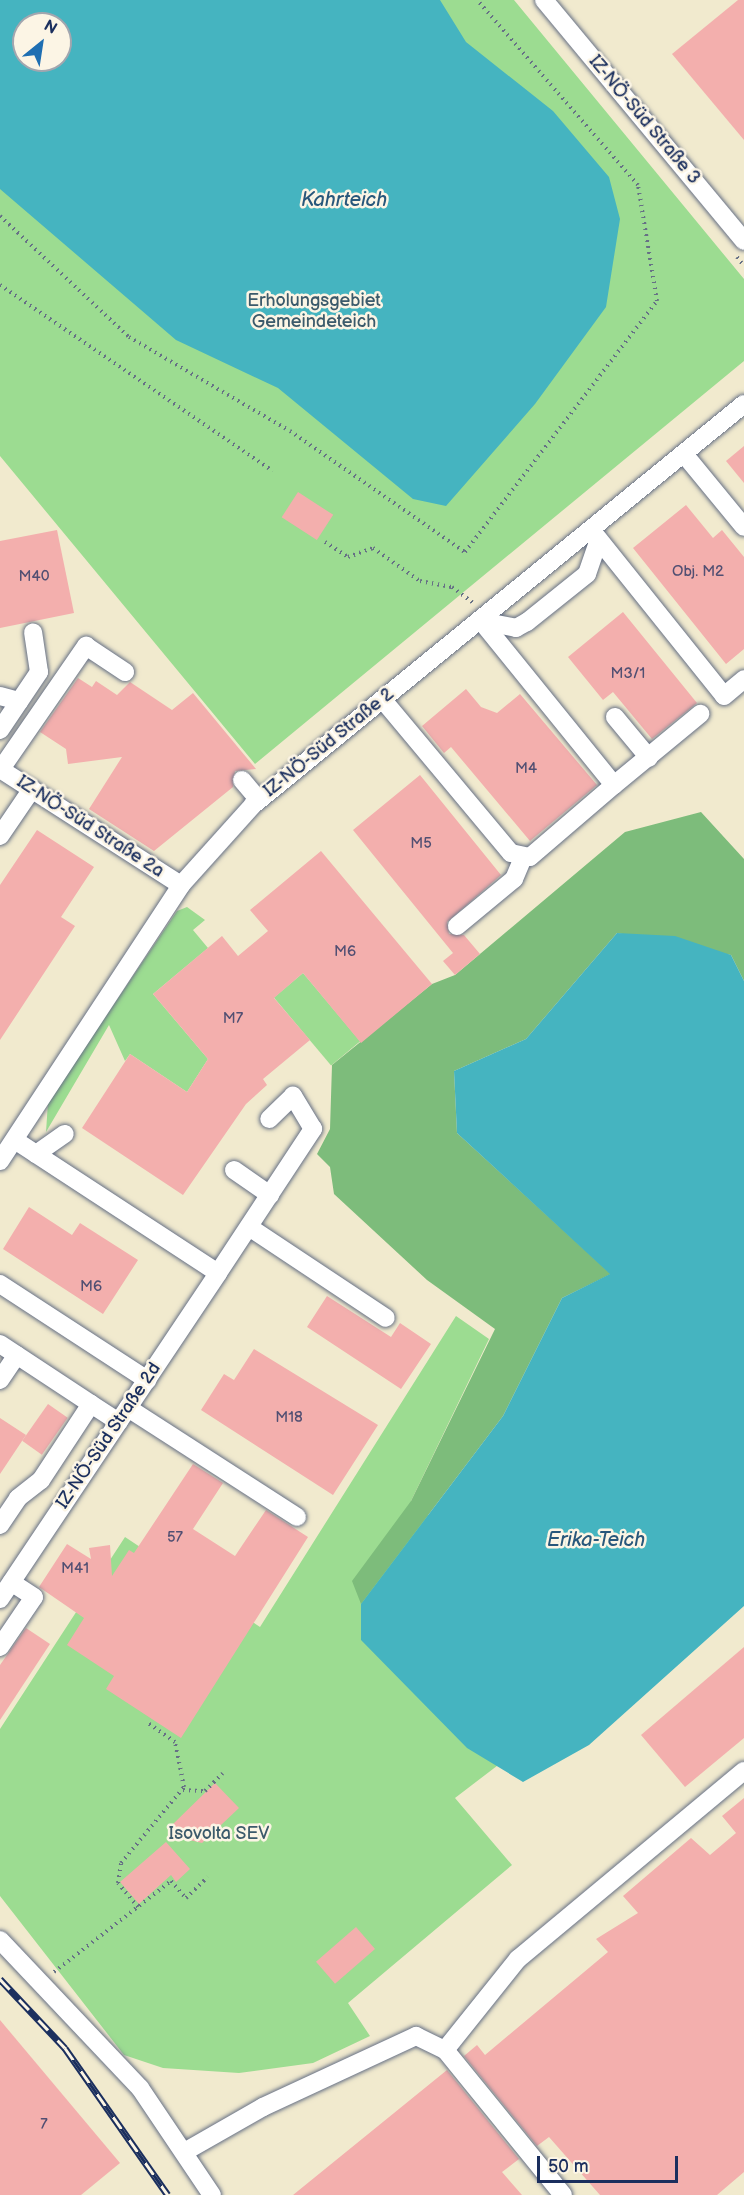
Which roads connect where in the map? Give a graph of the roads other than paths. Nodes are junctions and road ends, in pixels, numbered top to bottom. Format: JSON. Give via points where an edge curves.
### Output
{"nodes":[{"id":1,"x":544,"y":0,"type":"edge"},
{"id":2,"x":744,"y":241,"type":"edge"},
{"id":3,"x":744,"y":404,"type":"edge"},
{"id":4,"x":684,"y":454,"type":"junction"},
{"id":5,"x":744,"y":527,"type":"edge"},
{"id":6,"x":596,"y":535,"type":"junction"},
{"id":7,"x":484,"y":619,"type":"junction"},
{"id":8,"x":33,"y":632,"type":"dead end"},
{"id":9,"x":125,"y":672,"type":"dead end"},
{"id":10,"x":744,"y":679,"type":"edge"},
{"id":11,"x":0,"y":696,"type":"edge"},
{"id":12,"x":382,"y":700,"type":"junction"},
{"id":13,"x":20,"y":701,"type":"junction"},
{"id":14,"x":700,"y":714,"type":"dead end"},
{"id":15,"x":615,"y":717,"type":"dead end"},
{"id":16,"x":0,"y":730,"type":"edge"},
{"id":17,"x":649,"y":758,"type":"junction"},
{"id":18,"x":0,"y":769,"type":"edge"},
{"id":19,"x":242,"y":780,"type":"dead end"},
{"id":20,"x":614,"y":785,"type":"junction"},
{"id":21,"x":32,"y":789,"type":"junction"},
{"id":22,"x":259,"y":800,"type":"junction"},
{"id":23,"x":0,"y":836,"type":"edge"},
{"id":24,"x":523,"y":858,"type":"junction"},
{"id":25,"x":181,"y":885,"type":"junction"},
{"id":26,"x":457,"y":927,"type":"dead end"},
{"id":27,"x":269,"y":1119,"type":"dead end"},
{"id":28,"x":65,"y":1134,"type":"dead end"},
{"id":29,"x":15,"y":1140,"type":"junction"},
{"id":30,"x":36,"y":1154,"type":"junction"},
{"id":31,"x":0,"y":1161,"type":"edge"},
{"id":32,"x":234,"y":1170,"type":"dead end"},
{"id":33,"x":270,"y":1195,"type":"junction"},
{"id":34,"x":249,"y":1227,"type":"junction"},
{"id":35,"x":218,"y":1273,"type":"junction"},
{"id":36,"x":0,"y":1284,"type":"edge"},
{"id":37,"x":386,"y":1318,"type":"dead end"},
{"id":38,"x":0,"y":1344,"type":"edge"},
{"id":39,"x":17,"y":1356,"type":"junction"},
{"id":40,"x":0,"y":1380,"type":"edge"},
{"id":41,"x":147,"y":1380,"type":"junction"},
{"id":42,"x":91,"y":1404,"type":"junction"},
{"id":43,"x":123,"y":1415,"type":"junction"},
{"id":44,"x":41,"y":1480,"type":"junction"},
{"id":45,"x":68,"y":1497,"type":"junction"},
{"id":46,"x":297,"y":1517,"type":"dead end"},
{"id":47,"x":0,"y":1525,"type":"edge"},
{"id":48,"x":11,"y":1582,"type":"junction"},
{"id":49,"x":0,"y":1599,"type":"edge"},
{"id":50,"x":0,"y":1647,"type":"edge"},
{"id":51,"x":744,"y":1771,"type":"edge"},
{"id":52,"x":0,"y":1940,"type":"edge"},
{"id":53,"x":445,"y":2050,"type":"junction"},
{"id":54,"x":186,"y":2151,"type":"junction"},
{"id":55,"x":212,"y":2195,"type":"edge"},
{"id":56,"x":563,"y":2195,"type":"edge"}],
"edges":[{"from":1,"to":2,"type":"street","name":"IZ-NÖ-Süd Straße 3"},
{"from":3,"to":4,"type":"street","name":"IZ-NÖ-Süd Straße 2"},
{"from":4,"to":5,"type":"street"},
{"from":4,"to":6,"type":"street","name":"IZ-NÖ-Süd Straße 2"},
{"from":6,"to":7,"type":"street","name":"IZ-NÖ-Süd Straße 2"},
{"from":6,"to":7,"type":"street","via":[[587,574],[527,621],[516,628]]},
{"from":6,"to":10,"type":"street","via":[[724,696]]},
{"from":7,"to":12,"type":"street","name":"IZ-NÖ-Süd Straße 2"},
{"from":7,"to":20,"type":"street"},
{"from":8,"to":13,"type":"street","via":[[39,672]]},
{"from":9,"to":18,"type":"street","via":[[86,646]]},
{"from":11,"to":13,"type":"street"},
{"from":12,"to":22,"type":"street","name":"IZ-NÖ-Süd Straße 2"},
{"from":12,"to":24,"type":"street","via":[[511,853]]},
{"from":13,"to":16,"type":"street"},
{"from":14,"to":17,"type":"street"},
{"from":15,"to":17,"type":"street"},
{"from":17,"to":20,"type":"street"},
{"from":18,"to":21,"type":"street","name":"IZ-NÖ-Süd Straße 2a"},
{"from":19,"to":22,"type":"street"},
{"from":20,"to":24,"type":"street"},
{"from":21,"to":23,"type":"street"},
{"from":21,"to":25,"type":"street","name":"IZ-NÖ-Süd Straße 2a"},
{"from":22,"to":25,"type":"street","name":"IZ-NÖ-Süd Straße 2"},
{"from":24,"to":26,"type":"street","via":[[514,879]]},
{"from":25,"to":29,"type":"street","name":"IZ-NÖ-Süd Straße 2"},
{"from":27,"to":33,"type":"street","name":"IZ-NÖ-Süd Straße 2d","via":[[293,1096],[313,1130]]},
{"from":28,"to":30,"type":"street"},
{"from":29,"to":30,"type":"street"},
{"from":29,"to":31,"type":"street","name":"IZ-NÖ-Süd Straße 2"},
{"from":30,"to":35,"type":"street"},
{"from":32,"to":33,"type":"street"},
{"from":33,"to":34,"type":"street","name":"IZ-NÖ-Süd Straße 2d"},
{"from":34,"to":35,"type":"street","name":"IZ-NÖ-Süd Straße 2d"},
{"from":34,"to":37,"type":"street"},
{"from":35,"to":41,"type":"street","name":"IZ-NÖ-Süd Straße 2d"},
{"from":36,"to":41,"type":"street"},
{"from":38,"to":39,"type":"street"},
{"from":39,"to":40,"type":"street"},
{"from":39,"to":42,"type":"street"},
{"from":41,"to":43,"type":"street","name":"IZ-NÖ-Süd Straße 2d"},
{"from":42,"to":43,"type":"street"},
{"from":42,"to":44,"type":"street"},
{"from":43,"to":45,"type":"street","name":"IZ-NÖ-Süd Straße 2d"},
{"from":43,"to":46,"type":"street"},
{"from":44,"to":45,"type":"street"},
{"from":44,"to":47,"type":"street","via":[[18,1498]]},
{"from":45,"to":48,"type":"street","name":"IZ-NÖ-Süd Straße 2d"},
{"from":48,"to":49,"type":"street","name":"IZ-NÖ-Süd Straße 2d"},
{"from":48,"to":50,"type":"street","via":[[34,1597]]},
{"from":51,"to":53,"type":"street","via":[[518,1959]]},
{"from":52,"to":54,"type":"street","via":[[140,2088]]},
{"from":53,"to":54,"type":"street","via":[[416,2036],[263,2107]]},
{"from":53,"to":56,"type":"street"},
{"from":54,"to":55,"type":"street"}]}
